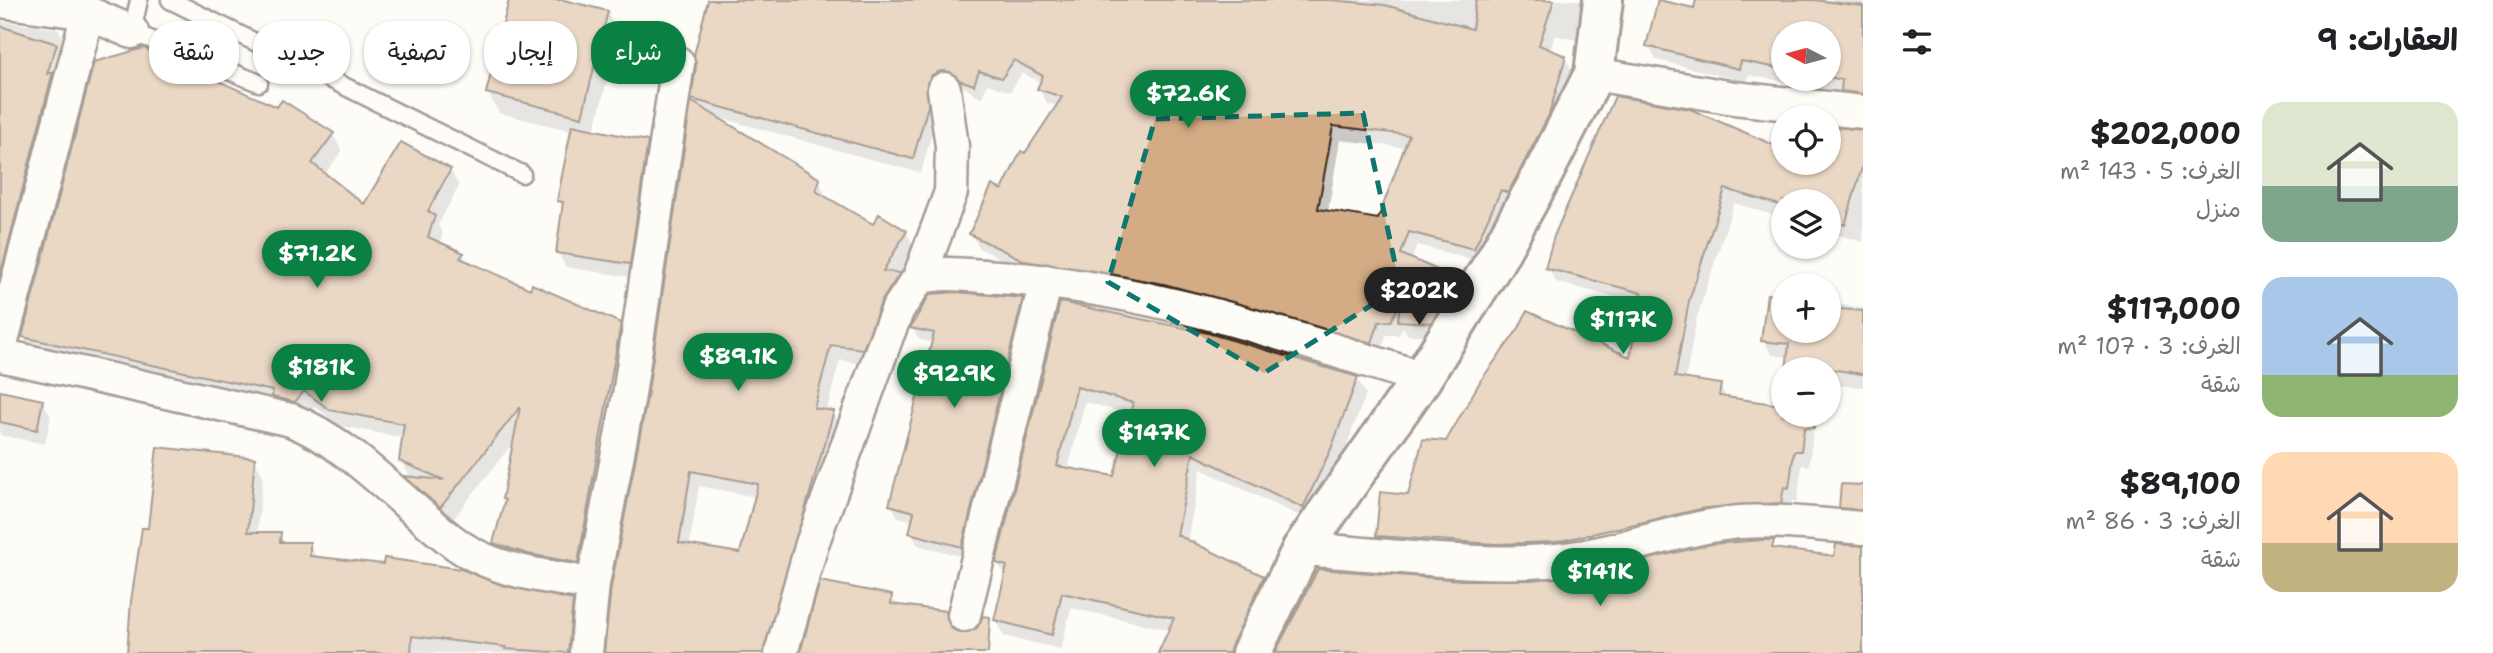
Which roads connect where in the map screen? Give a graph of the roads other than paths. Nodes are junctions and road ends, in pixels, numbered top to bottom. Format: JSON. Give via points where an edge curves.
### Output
{"nodes":[{"id":1,"x":139,"y":0,"type":"edge"},
{"id":2,"x":170,"y":0,"type":"edge"},
{"id":3,"x":1603,"y":0,"type":"edge"},
{"id":4,"x":0,"y":1,"type":"edge"},
{"id":5,"x":88,"y":13,"type":"junction"},
{"id":6,"x":132,"y":32,"type":"junction"},
{"id":7,"x":1594,"y":74,"type":"junction"},
{"id":8,"x":253,"y":81,"type":"edge"},
{"id":9,"x":675,"y":84,"type":"edge"},
{"id":10,"x":944,"y":89,"type":"dead end"},
{"id":11,"x":1863,"y":112,"type":"edge"},
{"id":12,"x":522,"y":174,"type":"dead end"},
{"id":13,"x":919,"y":278,"type":"junction"},
{"id":14,"x":1046,"y":281,"type":"junction"},
{"id":15,"x":0,"y":348,"type":"edge"},
{"id":16,"x":0,"y":355,"type":"edge"},
{"id":17,"x":1422,"y":378,"type":"junction"},
{"id":18,"x":1863,"y":528,"type":"edge"},
{"id":19,"x":1302,"y":549,"type":"junction"},
{"id":20,"x":593,"y":584,"type":"junction"},
{"id":21,"x":964,"y":615,"type":"dead end"},
{"id":22,"x":586,"y":653,"type":"edge"},
{"id":23,"x":781,"y":653,"type":"edge"},
{"id":24,"x":1251,"y":653,"type":"edge"}],
"edges":[{"from":1,"to":6,"type":"lane"},
{"from":2,"to":12,"type":"lane"},
{"from":3,"to":7,"type":"street"},
{"from":4,"to":5,"type":"street"},
{"from":5,"to":6,"type":"street"},
{"from":5,"to":15,"type":"street"},
{"from":6,"to":8,"type":"lane"},
{"from":7,"to":11,"type":"street"},
{"from":7,"to":17,"type":"street","via":[[1495,261]]},
{"from":9,"to":20,"type":"street","via":[[629,395]]},
{"from":10,"to":13,"type":"street","via":[[952,146],[951,192]]},
{"from":13,"to":14,"type":"street","via":[[944,274]]},
{"from":13,"to":23,"type":"street","via":[[887,336],[812,544]]},
{"from":14,"to":17,"type":"street","via":[[1243,320]]},
{"from":14,"to":21,"type":"street"},
{"from":16,"to":20,"type":"street","via":[[291,420],[327,437],[460,547],[525,572]]},
{"from":17,"to":19,"type":"street"},
{"from":18,"to":19,"type":"street","via":[[1733,523],[1556,560]]},
{"from":19,"to":24,"type":"street"},
{"from":20,"to":22,"type":"street"}]}
